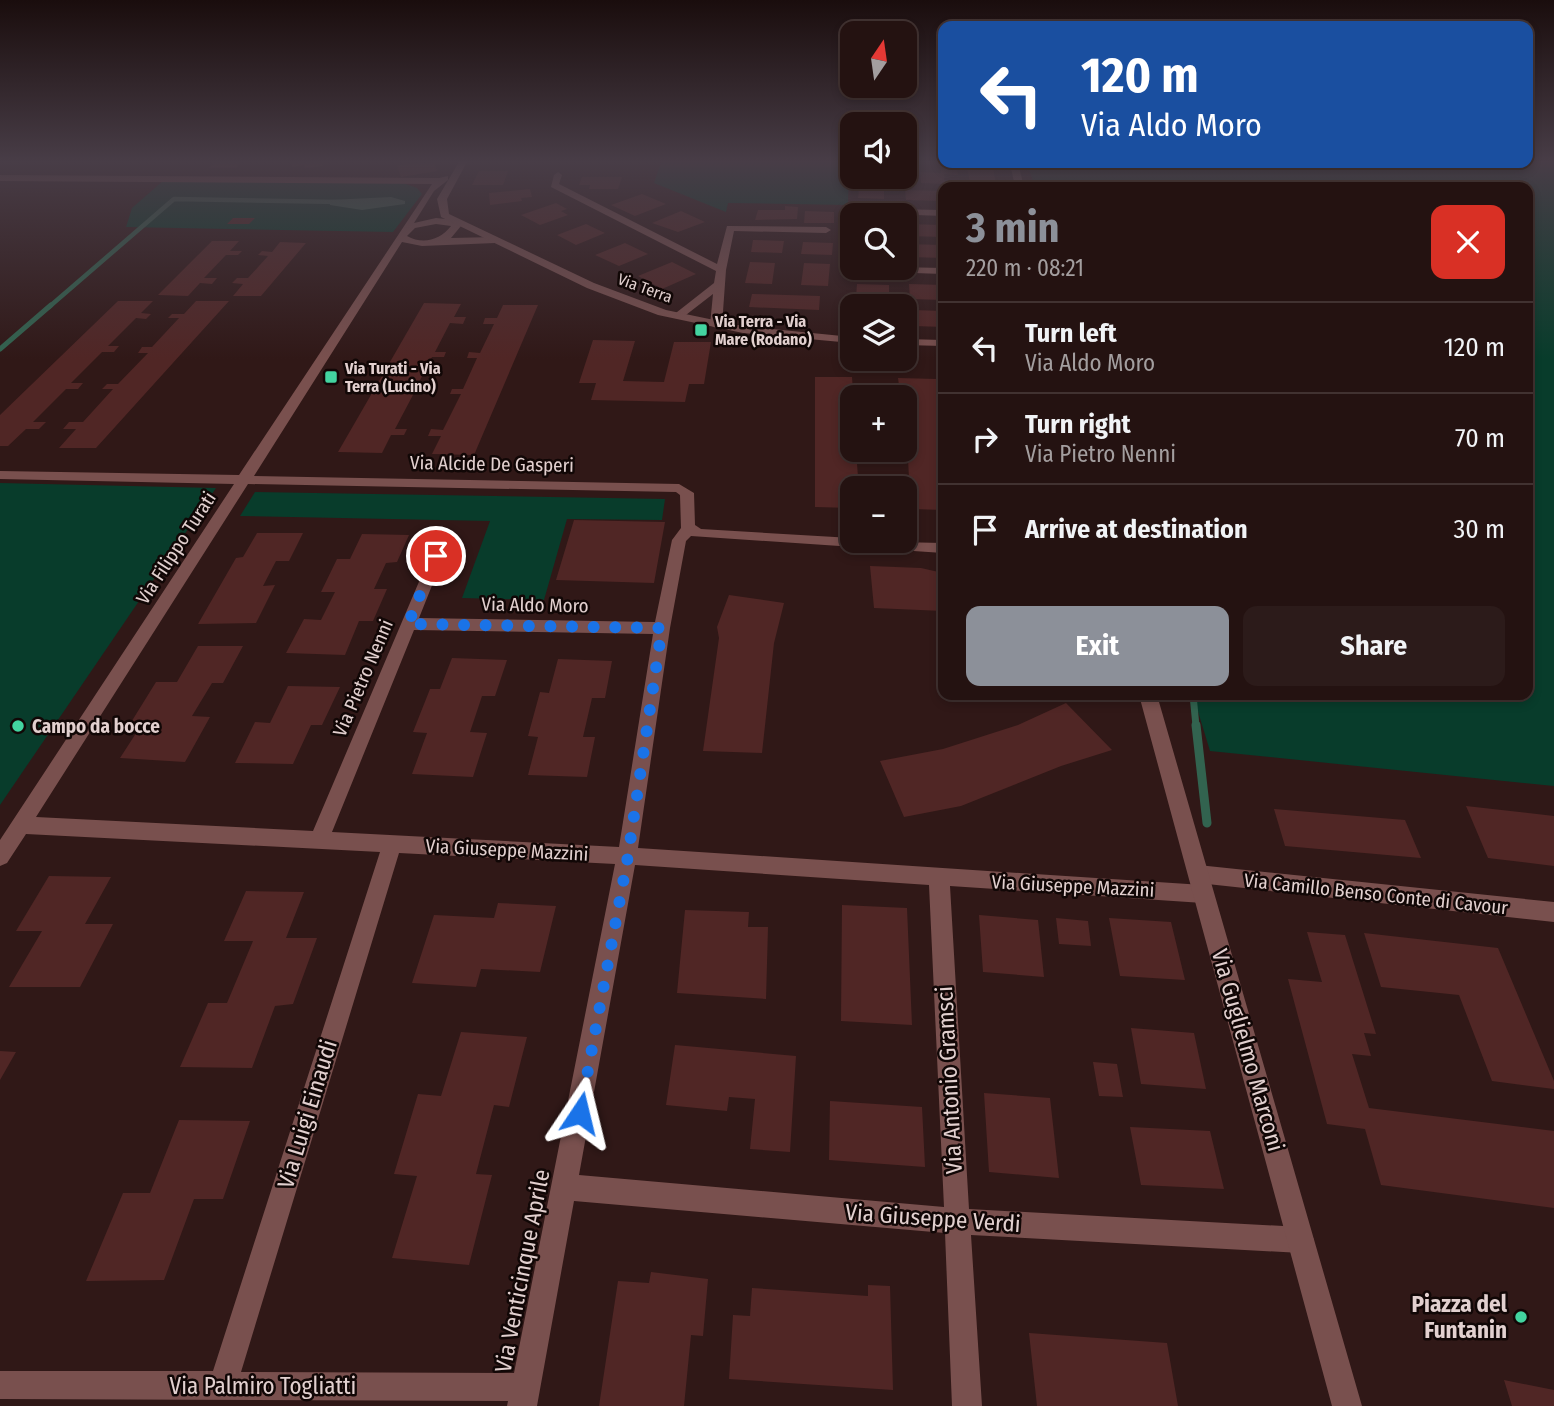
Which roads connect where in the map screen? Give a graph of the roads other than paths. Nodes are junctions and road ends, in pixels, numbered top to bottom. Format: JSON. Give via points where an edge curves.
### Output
{"nodes":[{"id":1,"x":406,"y":228,"type":"edge"},
{"id":2,"x":414,"y":228,"type":"edge"},
{"id":3,"x":454,"y":228,"type":"edge"},
{"id":4,"x":467,"y":228,"type":"edge"},
{"id":5,"x":638,"y":228,"type":"edge"},
{"id":6,"x":826,"y":230,"type":"dead end"},
{"id":7,"x":403,"y":232,"type":"junction"},
{"id":8,"x":495,"y":240,"type":"junction"},
{"id":9,"x":431,"y":242,"type":"junction"},
{"id":10,"x":386,"y":261,"type":"junction"},
{"id":11,"x":721,"y":270,"type":"junction"},
{"id":12,"x":917,"y":270,"type":"edge"},
{"id":13,"x":938,"y":271,"type":"edge"},
{"id":14,"x":719,"y":285,"type":"junction"},
{"id":15,"x":678,"y":316,"type":"junction"},
{"id":16,"x":716,"y":325,"type":"junction"},
{"id":17,"x":840,"y":339,"type":"edge"},
{"id":18,"x":917,"y":342,"type":"edge"},
{"id":19,"x":938,"y":343,"type":"edge"},
{"id":20,"x":0,"y":475,"type":"edge"},
{"id":21,"x":245,"y":479,"type":"junction"},
{"id":22,"x":688,"y":530,"type":"junction"},
{"id":23,"x":446,"y":533,"type":"dead end"},
{"id":24,"x":938,"y":548,"type":"edge"},
{"id":25,"x":408,"y":624,"type":"junction"},
{"id":26,"x":662,"y":628,"type":"junction"},
{"id":27,"x":1149,"y":700,"type":"edge"},
{"id":28,"x":20,"y":825,"type":"junction"},
{"id":29,"x":318,"y":839,"type":"junction"},
{"id":30,"x":392,"y":844,"type":"junction"},
{"id":31,"x":628,"y":856,"type":"junction"},
{"id":32,"x":0,"y":857,"type":"edge"},
{"id":33,"x":939,"y":879,"type":"junction"},
{"id":34,"x":1200,"y":884,"type":"junction"},
{"id":35,"x":1554,"y":912,"type":"edge"},
{"id":36,"x":565,"y":1187,"type":"junction"},
{"id":37,"x":956,"y":1221,"type":"junction"},
{"id":38,"x":1301,"y":1240,"type":"junction"},
{"id":39,"x":0,"y":1385,"type":"edge"},
{"id":40,"x":223,"y":1385,"type":"junction"},
{"id":41,"x":524,"y":1396,"type":"edge"},
{"id":42,"x":967,"y":1406,"type":"edge"},
{"id":43,"x":1347,"y":1406,"type":"edge"}],
"edges":[{"from":1,"to":7,"type":"street"},
{"from":2,"to":7,"type":"street"},
{"from":3,"to":9,"type":"street"},
{"from":4,"to":8,"type":"street","name":"Via Terra"},
{"from":5,"to":11,"type":"street"},
{"from":6,"to":11,"type":"street","via":[[730,228]]},
{"from":7,"to":9,"type":"street","via":[[407,241]]},
{"from":7,"to":10,"type":"street","name":"Via Filippo Turati"},
{"from":8,"to":9,"type":"street"},
{"from":8,"to":15,"type":"street","name":"Via Terra","via":[[624,299]]},
{"from":9,"to":10,"type":"street"},
{"from":10,"to":21,"type":"street","name":"Via Filippo Turati"},
{"from":11,"to":14,"type":"street"},
{"from":12,"to":13,"type":"street"},
{"from":14,"to":15,"type":"street"},
{"from":14,"to":16,"type":"street"},
{"from":15,"to":16,"type":"street","name":"Via Terra"},
{"from":16,"to":17,"type":"street","name":"Via Terra"},
{"from":18,"to":19,"type":"street"},
{"from":20,"to":21,"type":"street","name":"Via Alcide De Gasperi"},
{"from":21,"to":22,"type":"street","name":"Via Alcide De Gasperi","via":[[679,488],[687,493]]},
{"from":21,"to":28,"type":"street","name":"Via Filippo Turati"},
{"from":22,"to":24,"type":"street","via":[[702,535]]},
{"from":22,"to":26,"type":"street","name":"Via Venticinque Aprile","via":[[679,540]]},
{"from":23,"to":25,"type":"street","name":"Via Pietro Nenni"},
{"from":25,"to":26,"type":"street","name":"Via Aldo Moro"},
{"from":25,"to":29,"type":"street","name":"Via Pietro Nenni"},
{"from":26,"to":31,"type":"street","name":"Via Venticinque Aprile"},
{"from":27,"to":34,"type":"street","name":"Via Guglielmo Marconi"},
{"from":28,"to":29,"type":"street","name":"Via Giuseppe Mazzini"},
{"from":28,"to":32,"type":"street","name":"Via Filippo Turati"},
{"from":29,"to":30,"type":"street","name":"Via Giuseppe Mazzini"},
{"from":30,"to":31,"type":"street","name":"Via Giuseppe Mazzini"},
{"from":30,"to":40,"type":"street","name":"Via Luigi Einaudi"},
{"from":31,"to":33,"type":"street","name":"Via Giuseppe Mazzini"},
{"from":31,"to":36,"type":"street","name":"Via Venticinque Aprile"},
{"from":33,"to":34,"type":"street","name":"Via Giuseppe Mazzini"},
{"from":33,"to":37,"type":"street","name":"Via Antonio Gramsci"},
{"from":34,"to":35,"type":"street","name":"Via Camillo Benso Conte di Cavour"},
{"from":34,"to":38,"type":"street","name":"Via Guglielmo Marconi"},
{"from":36,"to":37,"type":"street","name":"Via Giuseppe Verdi"},
{"from":36,"to":41,"type":"street","name":"Via Venticinque Aprile"},
{"from":37,"to":38,"type":"street","name":"Via Giuseppe Verdi"},
{"from":37,"to":42,"type":"street","name":"Via Antonio Gramsci"},
{"from":38,"to":43,"type":"street","name":"Via Guglielmo Marconi"},
{"from":39,"to":40,"type":"street","name":"Via Palmiro Togliatti"},
{"from":40,"to":41,"type":"street","name":"Via Palmiro Togliatti"}]}
